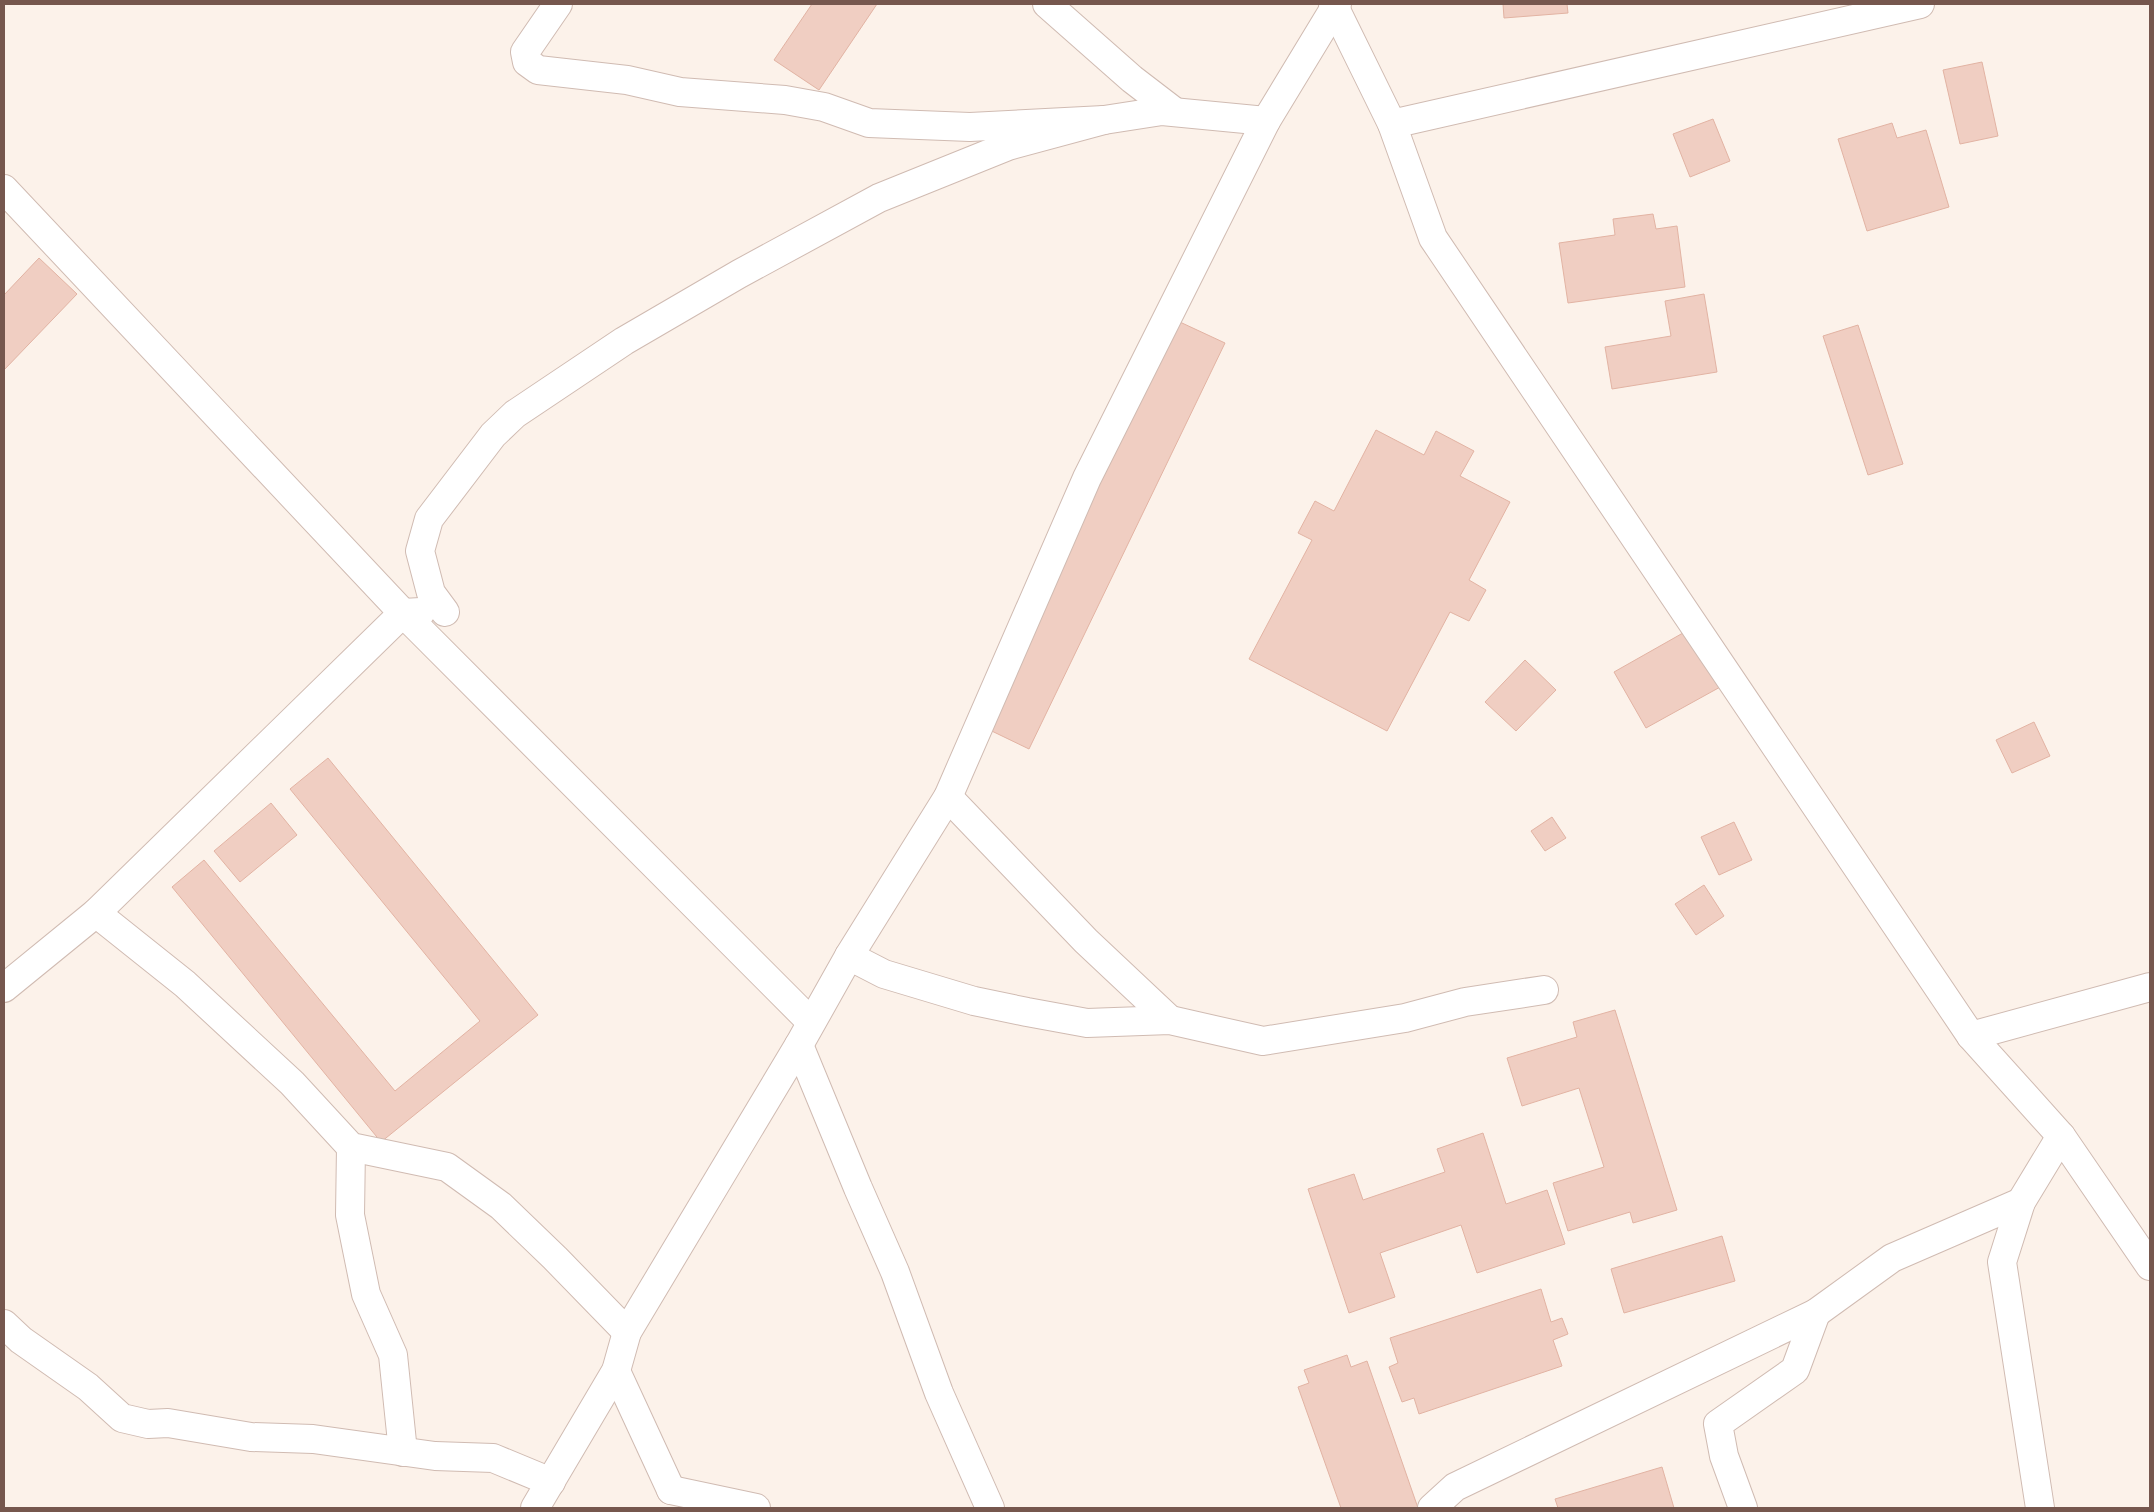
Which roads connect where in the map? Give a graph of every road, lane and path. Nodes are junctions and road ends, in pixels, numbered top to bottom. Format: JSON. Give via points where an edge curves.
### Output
{"nodes":[{"id":1,"x":558,"y":4,"type":"edge"},
{"id":2,"x":1047,"y":4,"type":"edge"},
{"id":3,"x":1920,"y":4,"type":"edge"},
{"id":4,"x":1335,"y":5,"type":"edge"},
{"id":5,"x":1174,"y":112,"type":"junction"},
{"id":6,"x":1104,"y":120,"type":"junction"},
{"id":7,"x":1266,"y":121,"type":"junction"},
{"id":8,"x":1392,"y":124,"type":"junction"},
{"id":9,"x":4,"y":189,"type":"edge"},
{"id":10,"x":402,"y":612,"type":"junction"},
{"id":11,"x":948,"y":797,"type":"junction"},
{"id":12,"x":96,"y":914,"type":"junction"},
{"id":13,"x":849,"y":956,"type":"junction"},
{"id":14,"x":2150,"y":987,"type":"edge"},
{"id":15,"x":4,"y":988,"type":"edge"},
{"id":16,"x":1544,"y":990,"type":"dead end"},
{"id":17,"x":1170,"y":1020,"type":"junction"},
{"id":18,"x":805,"y":1034,"type":"junction"},
{"id":19,"x":1971,"y":1036,"type":"junction"},
{"id":20,"x":2061,"y":1136,"type":"junction"},
{"id":21,"x":352,"y":1147,"type":"junction"},
{"id":22,"x":2022,"y":1202,"type":"junction"},
{"id":23,"x":2150,"y":1266,"type":"edge"},
{"id":24,"x":1816,"y":1313,"type":"junction"},
{"id":25,"x":4,"y":1324,"type":"edge"},
{"id":26,"x":627,"y":1332,"type":"junction"},
{"id":27,"x":616,"y":1371,"type":"junction"},
{"id":28,"x":403,"y":1452,"type":"junction"},
{"id":29,"x":551,"y":1482,"type":"junction"},
{"id":30,"x":666,"y":1499,"type":"edge"},
{"id":31,"x":536,"y":1508,"type":"edge"},
{"id":32,"x":756,"y":1508,"type":"edge"},
{"id":33,"x":990,"y":1508,"type":"edge"},
{"id":34,"x":1432,"y":1508,"type":"edge"},
{"id":35,"x":1743,"y":1508,"type":"edge"},
{"id":36,"x":2040,"y":1508,"type":"edge"}],
"edges":[{"from":1,"to":6,"type":"street","via":[[525,52],[526,62],[538,70],[627,80],[680,92],[785,100],[824,107],[869,123],[970,127]]},
{"from":2,"to":5,"type":"street"},
{"from":3,"to":8,"type":"street"},
{"from":4,"to":7,"type":"street"},
{"from":4,"to":8,"type":"street"},
{"from":5,"to":6,"type":"street"},
{"from":5,"to":7,"type":"street"},
{"from":6,"to":10,"type":"street","via":[[1008,146],[879,198],[739,274],[624,342],[515,414],[493,435],[430,519],[420,551],[431,593],[446,612]]},
{"from":7,"to":11,"type":"street","via":[[1087,478]]},
{"from":8,"to":19,"type":"street","via":[[1433,238]]},
{"from":9,"to":10,"type":"street"},
{"from":10,"to":12,"type":"street"},
{"from":10,"to":18,"type":"street"},
{"from":11,"to":13,"type":"street"},
{"from":11,"to":17,"type":"street","via":[[1086,941]]},
{"from":12,"to":15,"type":"street"},
{"from":12,"to":21,"type":"street","via":[[185,984],[292,1083]]},
{"from":13,"to":17,"type":"street","via":[[884,974],[974,1001],[1027,1012],[1087,1023]]},
{"from":13,"to":18,"type":"street"},
{"from":14,"to":19,"type":"street"},
{"from":16,"to":17,"type":"street","via":[[1465,1002],[1405,1018],[1264,1041]]},
{"from":18,"to":26,"type":"street"},
{"from":18,"to":33,"type":"street","via":[[858,1188],[895,1272],[939,1393]]},
{"from":19,"to":20,"type":"street"},
{"from":20,"to":22,"type":"street"},
{"from":20,"to":23,"type":"street"},
{"from":21,"to":26,"type":"street","via":[[447,1166],[501,1206]]},
{"from":21,"to":28,"type":"street","via":[[350,1215],[366,1294],[393,1355]]},
{"from":22,"to":24,"type":"street","via":[[1892,1258]]},
{"from":22,"to":36,"type":"street","via":[[2002,1262]]},
{"from":24,"to":34,"type":"street","via":[[1455,1487]]},
{"from":24,"to":35,"type":"street","via":[[1795,1370],[1718,1424],[1724,1456]]},
{"from":25,"to":28,"type":"street","via":[[21,1340],[88,1387],[122,1418],[251,1437],[313,1439]]},
{"from":26,"to":27,"type":"street"},
{"from":27,"to":29,"type":"street"},
{"from":27,"to":30,"type":"street"},
{"from":28,"to":29,"type":"street","via":[[492,1458]]},
{"from":29,"to":31,"type":"street"},
{"from":30,"to":32,"type":"street"}]}
